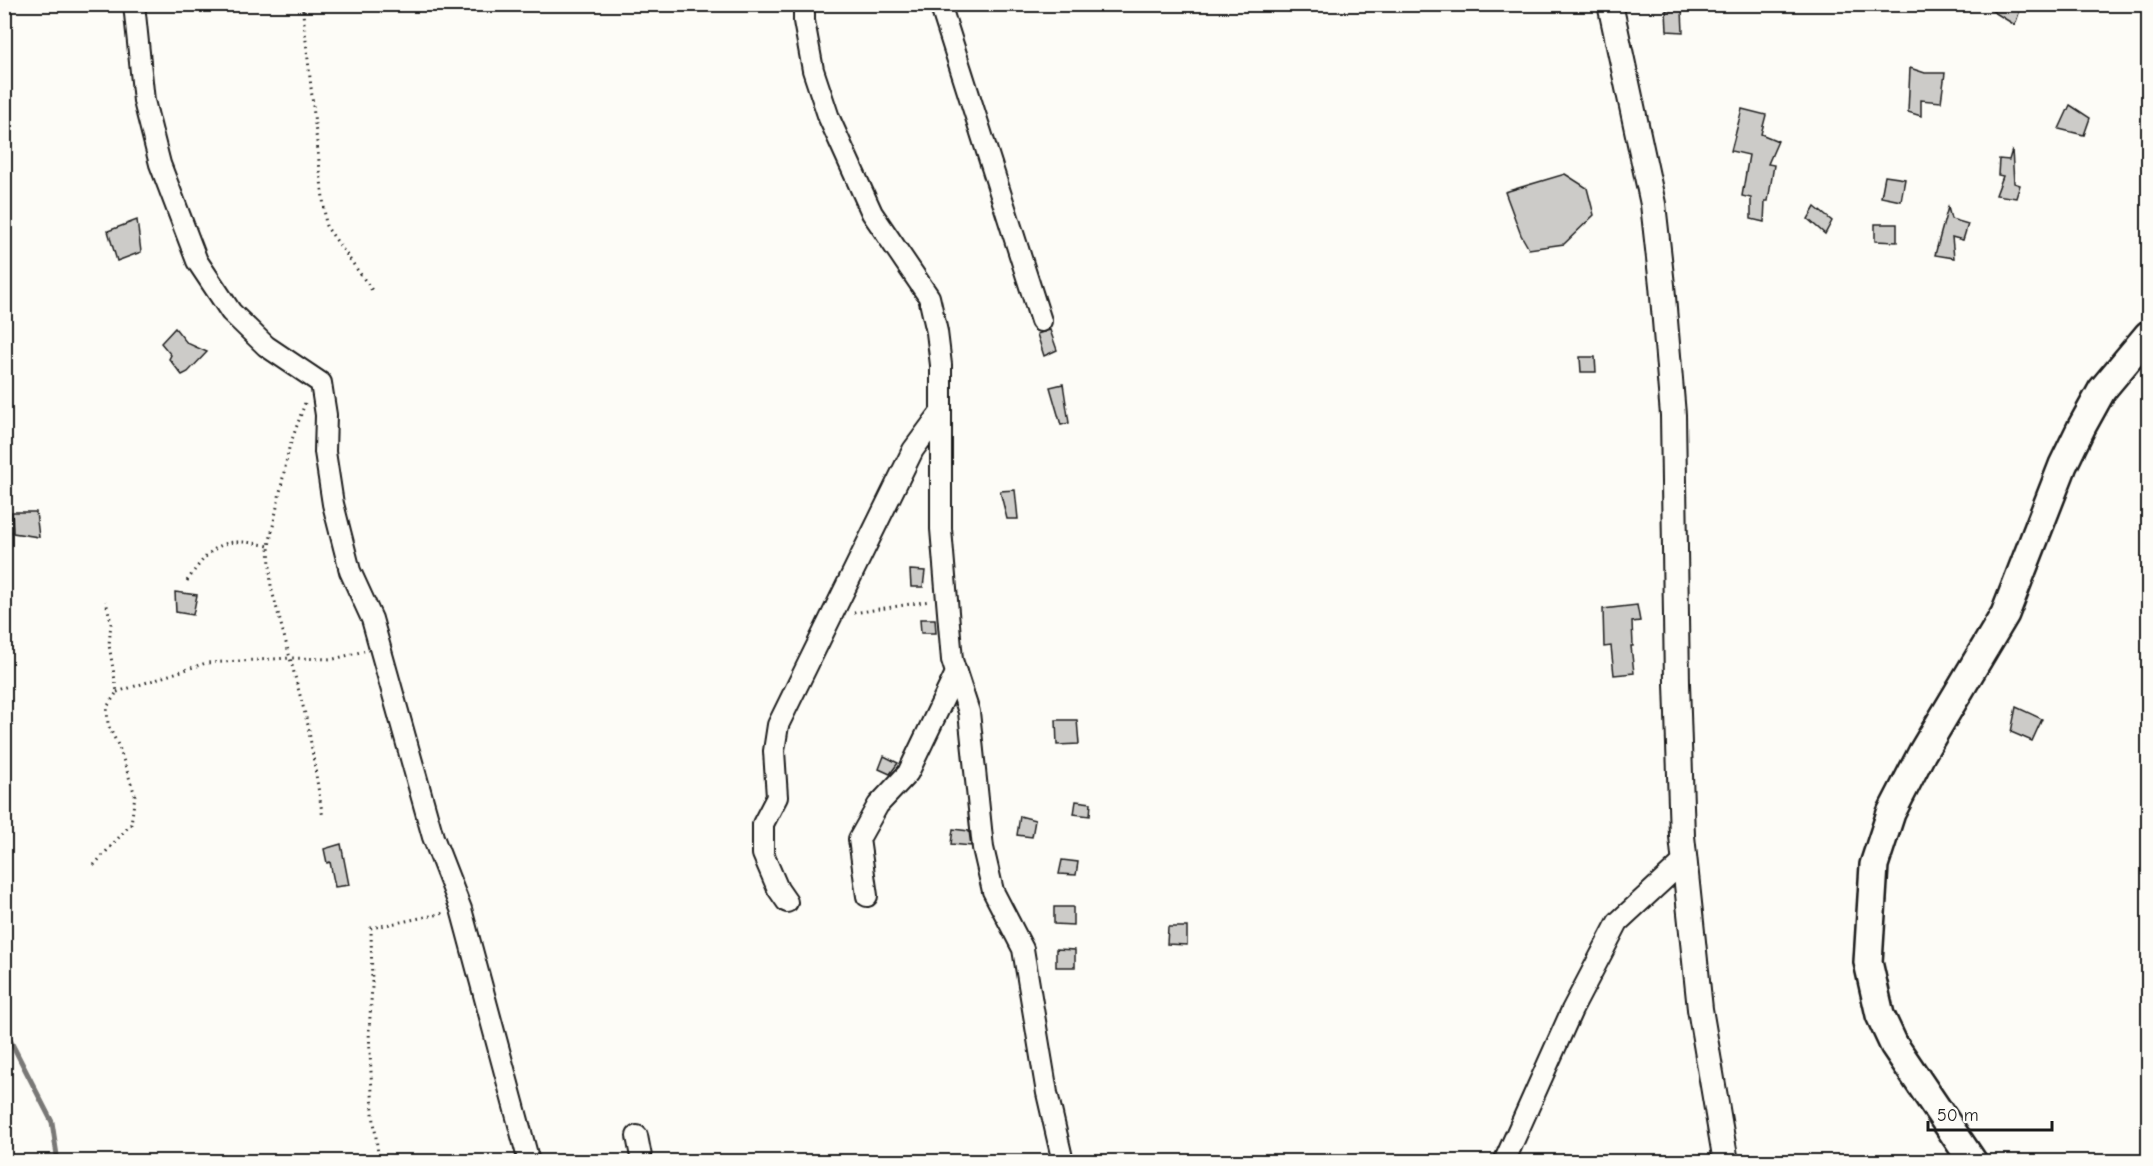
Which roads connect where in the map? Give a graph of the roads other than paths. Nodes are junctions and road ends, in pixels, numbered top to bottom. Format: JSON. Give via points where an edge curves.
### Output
{"nodes":[{"id":1,"x":134,"y":4,"type":"edge"},
{"id":2,"x":804,"y":4,"type":"edge"},
{"id":3,"x":940,"y":4,"type":"edge"},
{"id":4,"x":1610,"y":4,"type":"edge"},
{"id":5,"x":1041,"y":321,"type":"dead end"},
{"id":6,"x":2148,"y":335,"type":"edge"},
{"id":7,"x":941,"y":412,"type":"junction"},
{"id":8,"x":956,"y":673,"type":"junction"},
{"id":9,"x":1684,"y":861,"type":"junction"},
{"id":10,"x":867,"y":896,"type":"dead end"},
{"id":11,"x":787,"y":902,"type":"dead end"},
{"id":12,"x":637,"y":1136,"type":"dead end"},
{"id":13,"x":529,"y":1161,"type":"edge"},
{"id":14,"x":642,"y":1161,"type":"edge"},
{"id":15,"x":1063,"y":1161,"type":"edge"},
{"id":16,"x":1504,"y":1161,"type":"edge"},
{"id":17,"x":1726,"y":1161,"type":"edge"},
{"id":18,"x":1973,"y":1161,"type":"edge"}],
"edges":[{"from":1,"to":13,"type":"street","via":[[144,101],[160,164],[197,261],[231,312],[266,346],[321,383],[333,504],[350,571],[372,619],[433,837],[461,909]]},
{"from":2,"to":7,"type":"street","via":[[813,70],[829,118],[872,213],[929,297],[941,365]]},
{"from":3,"to":5,"type":"street"},
{"from":4,"to":9,"type":"street","via":[[1653,204],[1662,285],[1673,416]]},
{"from":6,"to":18,"type":"main road","via":[[2102,390],[2081,428],[2005,614],[1922,753],[1891,813],[1874,865],[1868,962],[1880,1015],[1894,1045]]},
{"from":7,"to":8,"type":"street","via":[[941,529],[947,625]]},
{"from":7,"to":11,"type":"street","via":[[913,450],[778,725],[774,751],[777,797],[763,824],[763,854]]},
{"from":8,"to":10,"type":"street","via":[[908,772],[878,805],[859,839]]},
{"from":8,"to":15,"type":"street","via":[[969,712],[982,848],[993,891],[1023,949],[1047,1093]]},
{"from":9,"to":16,"type":"street","via":[[1618,921],[1572,1010]]},
{"from":9,"to":17,"type":"street","via":[[1700,1009]]},
{"from":12,"to":14,"type":"street"}]}
